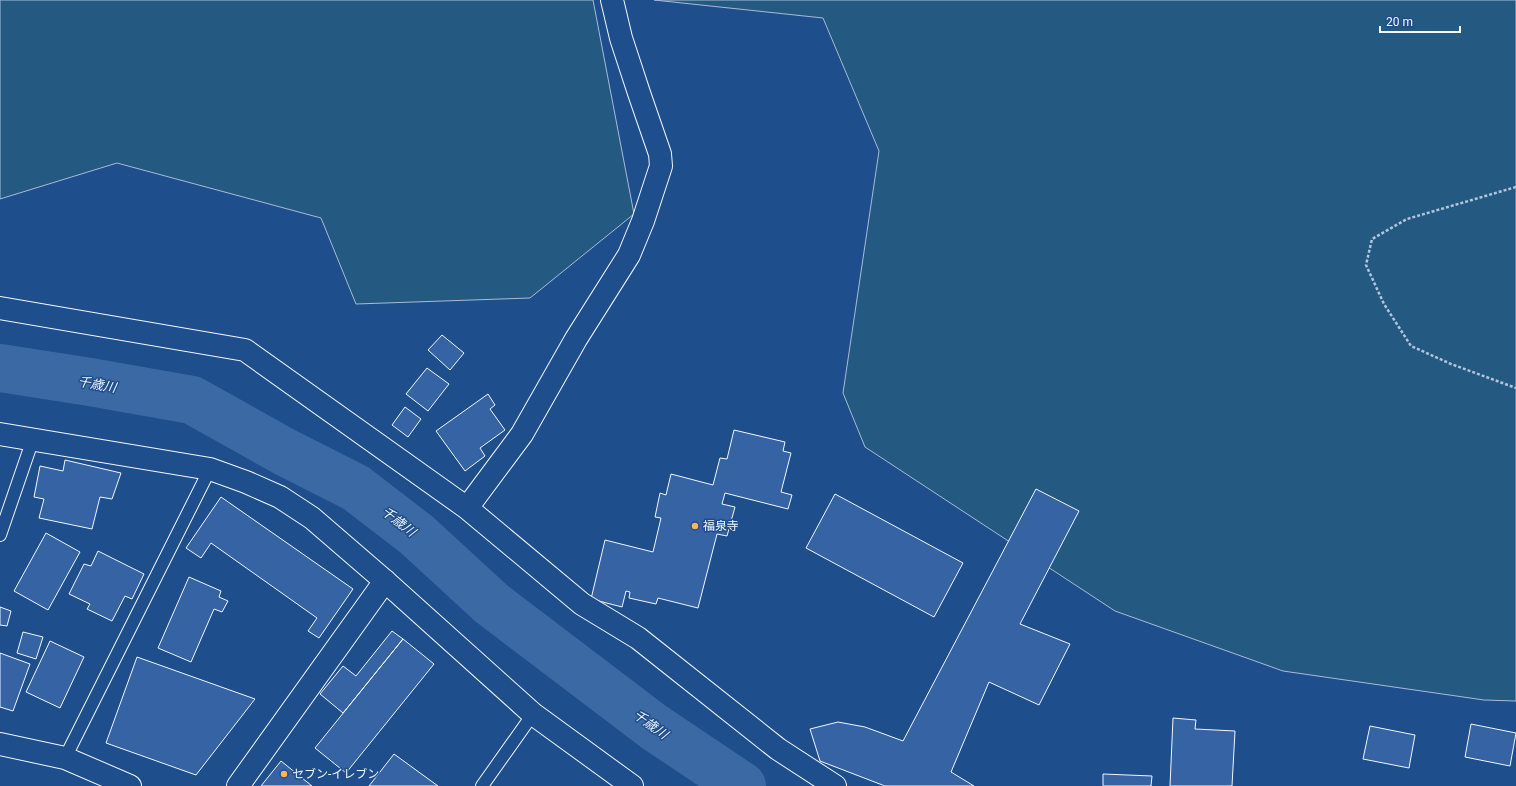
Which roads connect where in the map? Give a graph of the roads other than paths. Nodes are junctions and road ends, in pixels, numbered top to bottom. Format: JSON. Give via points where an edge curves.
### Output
{"nodes":[{"id":1,"x":612,"y":0,"type":"edge"},
{"id":2,"x":0,"y":308,"type":"edge"},
{"id":3,"x":0,"y":434,"type":"edge"},
{"id":4,"x":33,"y":439,"type":"junction"},
{"id":5,"x":210,"y":469,"type":"junction"},
{"id":6,"x":467,"y":508,"type":"junction"},
{"id":7,"x":0,"y":535,"type":"edge"},
{"id":8,"x":385,"y":580,"type":"junction"},
{"id":9,"x":533,"y":714,"type":"junction"},
{"id":10,"x":0,"y":744,"type":"edge"},
{"id":11,"x":65,"y":758,"type":"junction"},
{"id":12,"x":130,"y":786,"type":"edge"},
{"id":13,"x":238,"y":786,"type":"edge"},
{"id":14,"x":482,"y":786,"type":"edge"},
{"id":15,"x":632,"y":786,"type":"edge"},
{"id":16,"x":834,"y":786,"type":"edge"}],
"edges":[{"from":1,"to":6,"type":"street","via":[[621,38],[660,154],[661,166],[629,255],[576,339],[522,434]]},
{"from":2,"to":6,"type":"street","via":[[245,350]]},
{"from":3,"to":4,"type":"street"},
{"from":4,"to":5,"type":"street"},
{"from":4,"to":7,"type":"lane"},
{"from":5,"to":8,"type":"street","via":[[280,498],[312,518]]},
{"from":5,"to":11,"type":"lane"},
{"from":6,"to":16,"type":"street","via":[[582,604],[638,638],[778,749]]},
{"from":8,"to":9,"type":"street"},
{"from":8,"to":13,"type":"street"},
{"from":9,"to":14,"type":"lane"},
{"from":9,"to":15,"type":"street"},
{"from":10,"to":11,"type":"street"},
{"from":11,"to":12,"type":"street"}]}
